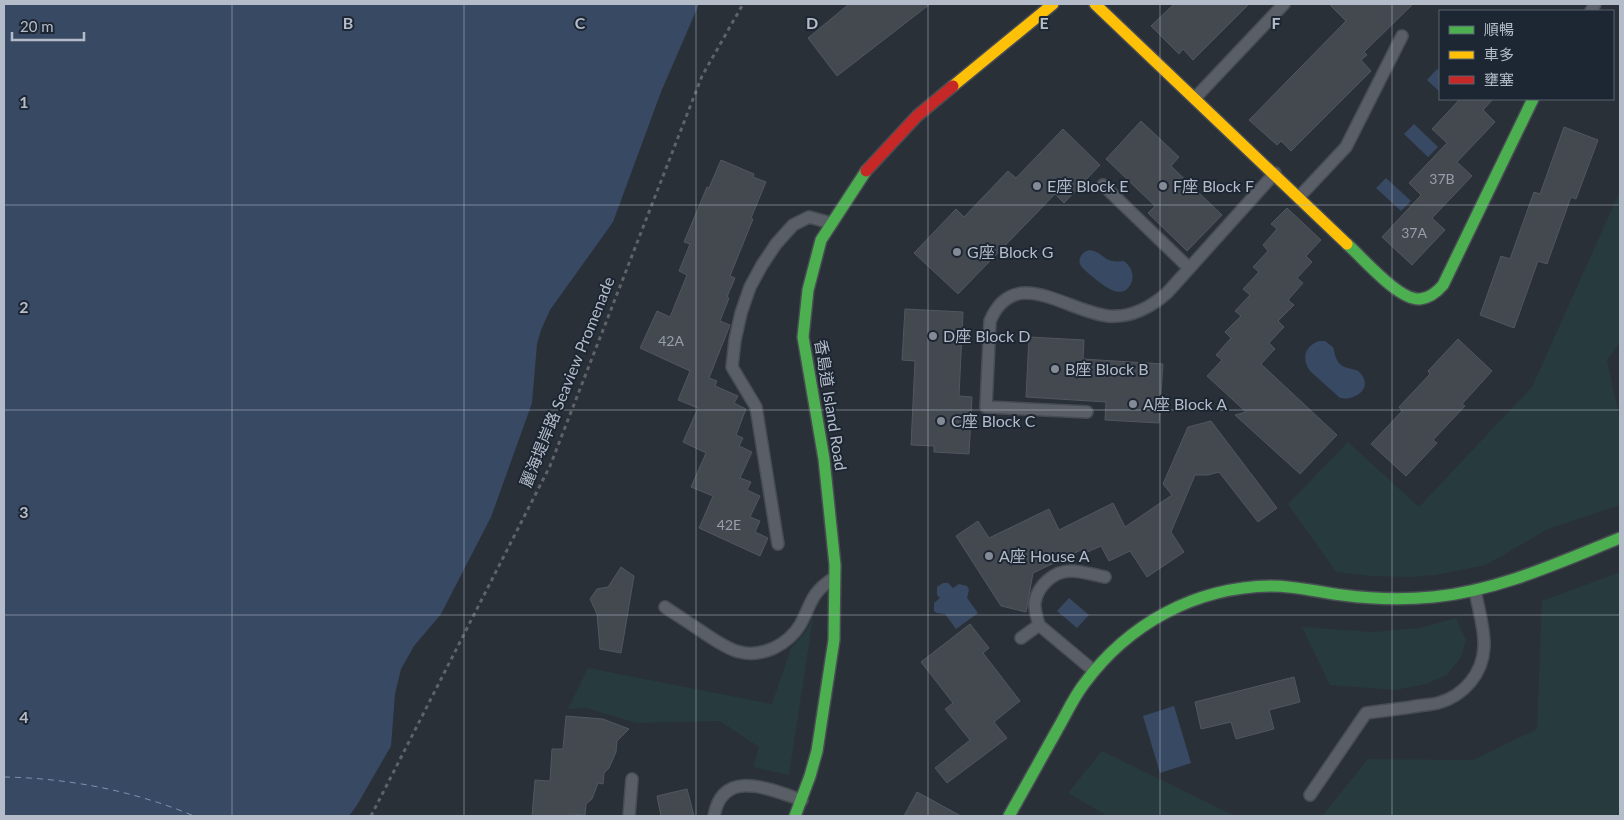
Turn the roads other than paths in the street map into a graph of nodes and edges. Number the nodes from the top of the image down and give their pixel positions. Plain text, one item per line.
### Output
1 (1054, 4) edge
2 (1095, 4) edge
3 (1284, 4) edge
4 (1402, 36) dead end
5 (1195, 98) junction
6 (1533, 100) edge
7 (1275, 174) junction
8 (1103, 185) dead end
9 (1299, 197) junction
10 (832, 223) junction
11 (1189, 268) junction
12 (1087, 412) dead end
13 (1620, 538) edge
14 (778, 544) dead end
15 (1105, 576) dead end
16 (833, 578) junction
17 (1474, 590) junction
18 (665, 607) dead end
19 (1039, 625) junction
20 (1021, 638) dead end
21 (1094, 671) junction
22 (632, 779) dead end
23 (1310, 795) dead end
24 (802, 800) junction
25 (628, 816) edge
26 (714, 816) edge
27 (795, 816) edge
28 (1009, 816) edge

1 - 10 main road, 香島道 Island Road
2 - 5 main road
3 - 5 lane
4 - 9 lane
5 - 7 main road
6 - 9 main road
7 - 9 main road
7 - 11 lane
8 - 11 lane
10 - 14 lane
10 - 16 main road, 香島道 Island Road
11 - 12 lane
13 - 17 main road
15 - 19 lane
16 - 18 lane
16 - 24 main road, 香島道 Island Road
17 - 21 main road
17 - 23 lane
19 - 20 lane
19 - 21 lane
21 - 28 main road
22 - 25 lane
24 - 26 lane
24 - 27 main road, 香島道 Island Road

